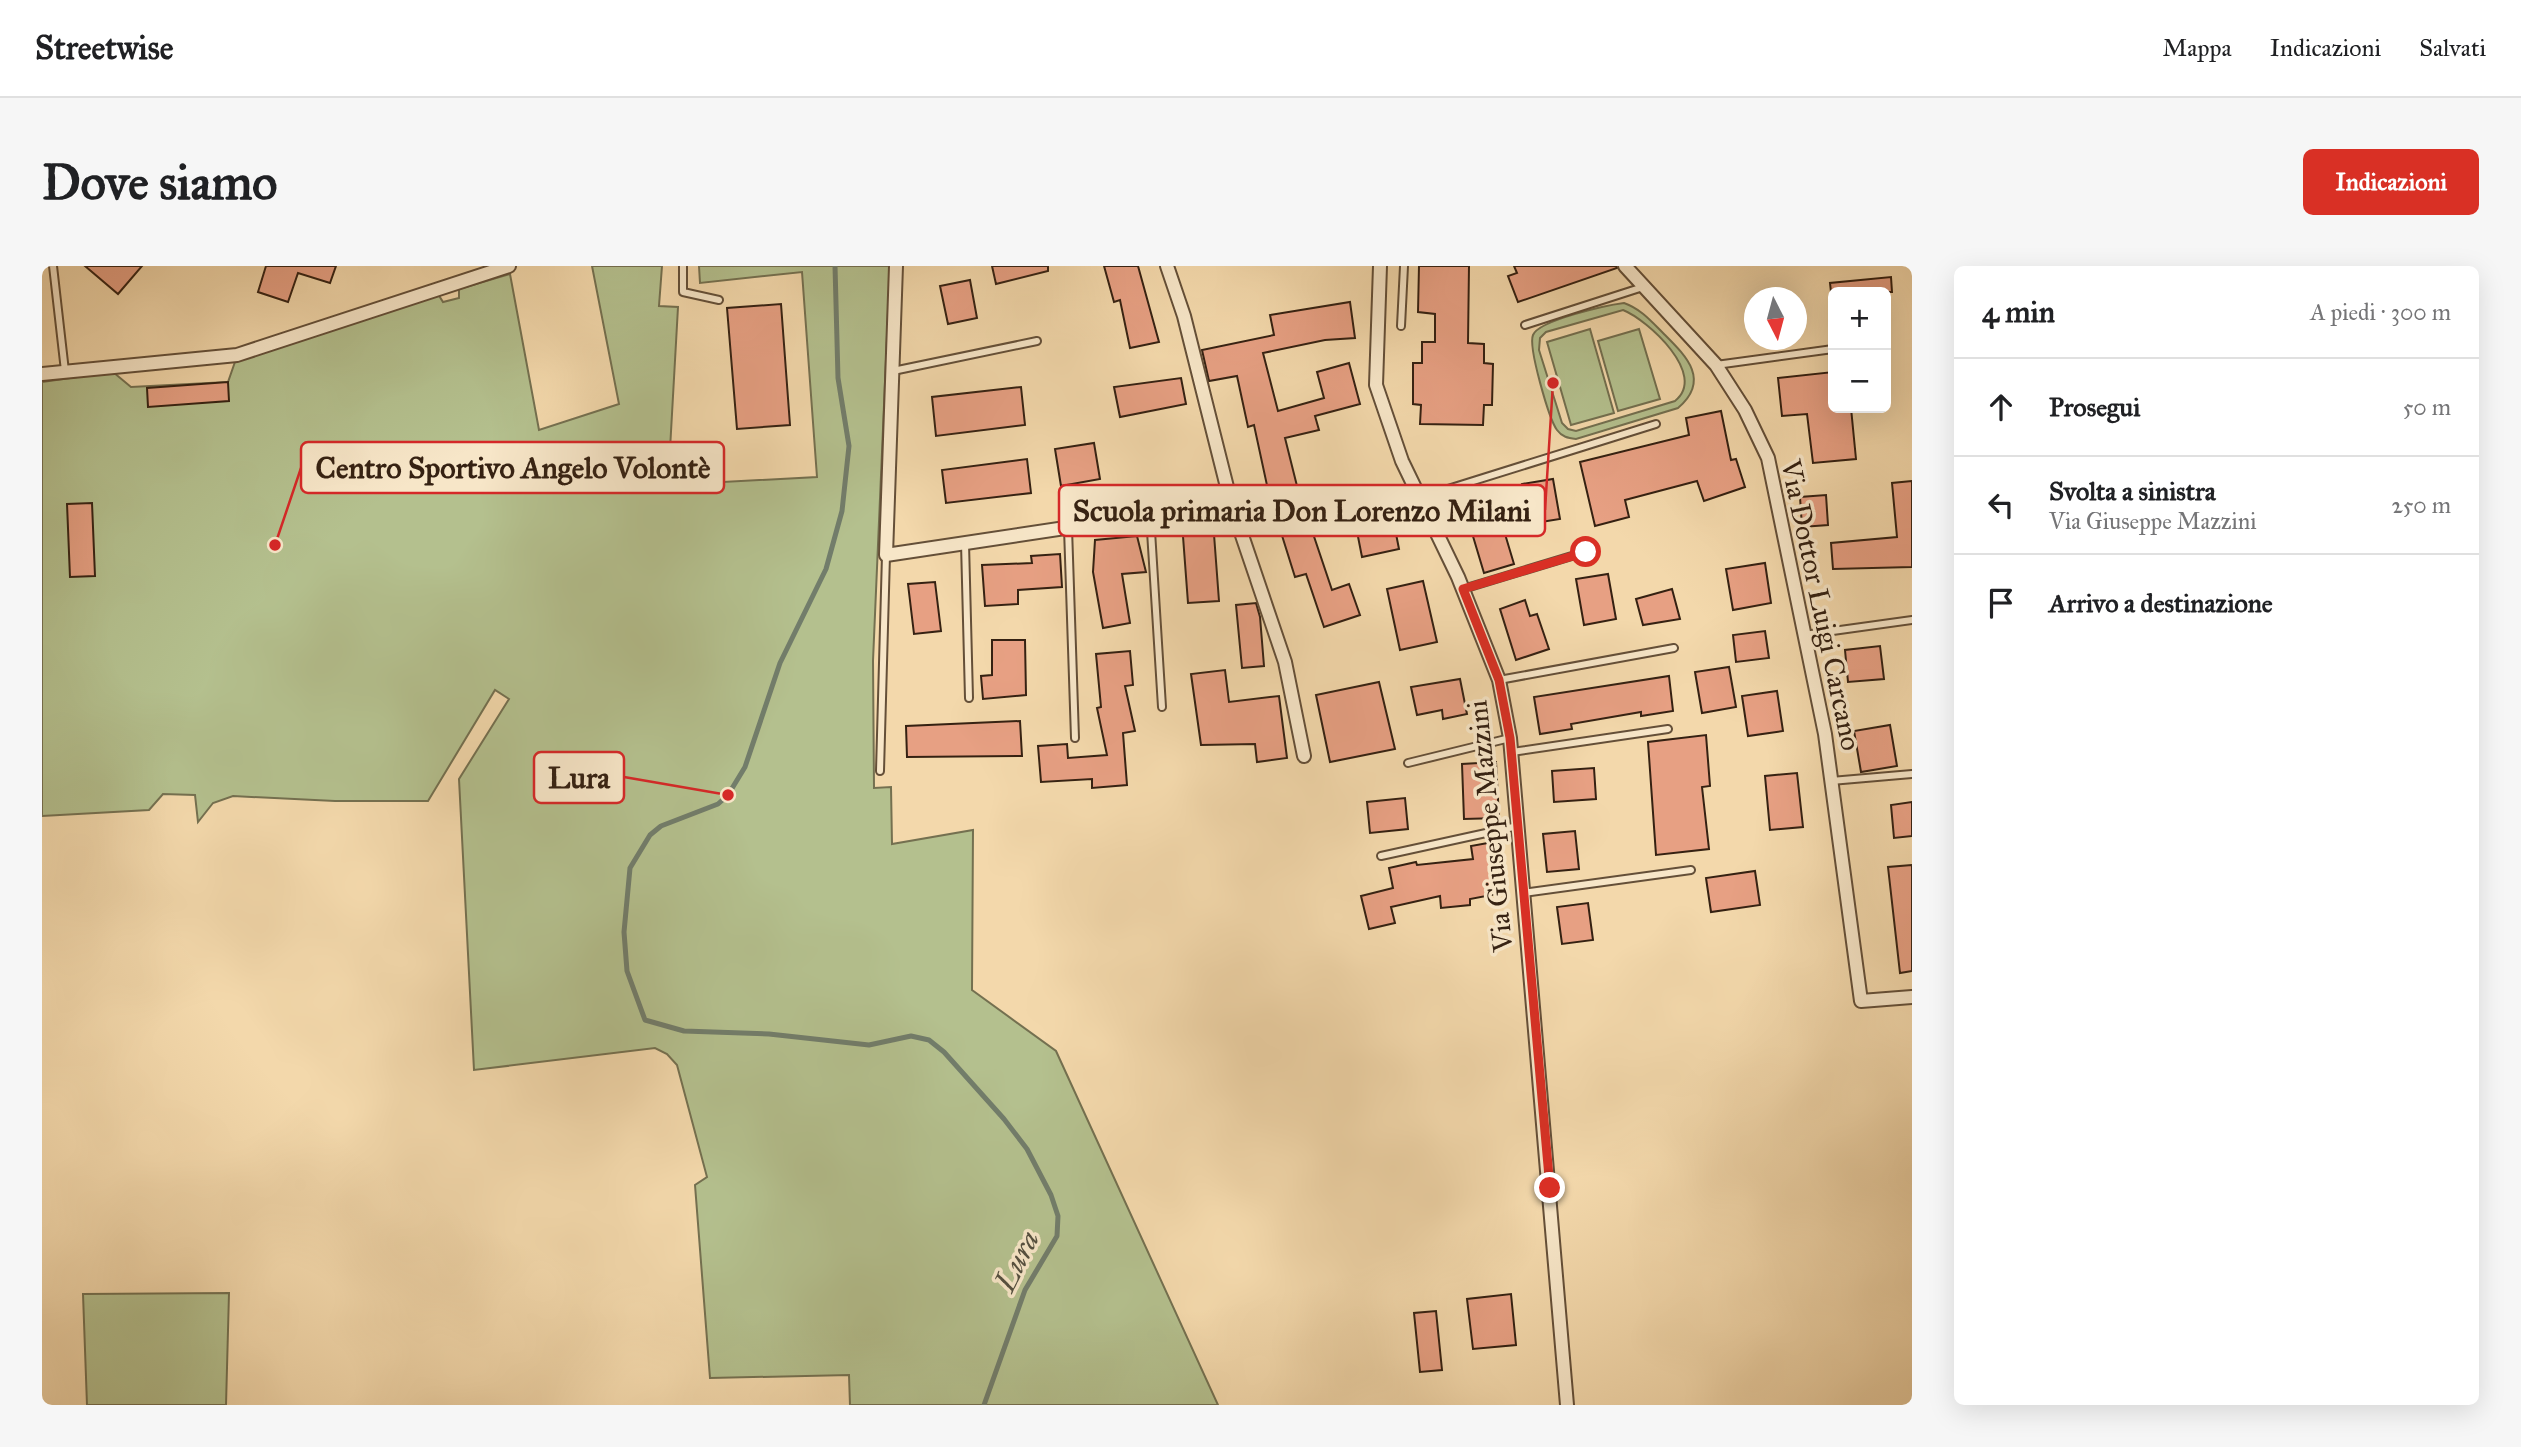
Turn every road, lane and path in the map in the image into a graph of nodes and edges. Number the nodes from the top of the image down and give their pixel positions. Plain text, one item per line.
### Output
1 (53, 266) edge
2 (509, 266) edge
3 (684, 266) edge
4 (896, 266) edge
5 (1167, 266) edge
6 (1380, 266) edge
7 (1404, 266) edge
8 (1625, 266) edge
9 (1643, 287) junction
10 (719, 300) dead end
11 (1525, 325) dead end
12 (1401, 326) dead end
13 (1037, 341) dead end
14 (1828, 350) edge
15 (1716, 365) junction
16 (65, 371) junction
17 (891, 371) junction
18 (42, 374) edge
19 (1656, 424) dead end
20 (1419, 498) junction
21 (1231, 503) junction
22 (1150, 515) junction
23 (1068, 528) junction
24 (965, 543) junction
25 (1586, 552) dead end
26 (886, 555) junction
27 (1463, 589) junction
28 (1912, 620) edge
29 (1804, 635) junction
30 (1674, 648) dead end
31 (1499, 680) junction
32 (969, 698) dead end
33 (1162, 708) dead end
34 (1668, 729) dead end
35 (1075, 738) dead end
36 (1510, 738) junction
37 (1512, 752) junction
38 (1304, 756) dead end
39 (1408, 763) dead end
40 (880, 771) dead end
41 (1912, 774) edge
42 (1831, 781) junction
43 (1518, 826) junction
44 (1381, 856) dead end
45 (1691, 870) dead end
46 (1523, 893) junction
47 (1912, 997) edge
48 (1567, 1405) edge

1 - 16 lane
2 - 16 street
3 - 10 lane
4 - 17 street
5 - 21 street
6 - 20 street, Via Giuseppe Mazzini
7 - 12 lane
8 - 9 street, Via Dottor Luigi Carcano
9 - 11 lane
9 - 15 street, Via Dottor Luigi Carcano
13 - 17 lane
14 - 15 lane
15 - 29 street, Via Dottor Luigi Carcano
16 - 18 street
17 - 26 street
19 - 20 lane
20 - 27 street, Via Giuseppe Mazzini
21 - 22 street
21 - 38 street
22 - 23 street
22 - 33 lane
23 - 24 street
23 - 35 lane
24 - 26 street
24 - 32 lane
25 - 27 lane
26 - 40 lane
27 - 31 street, Via Giuseppe Mazzini
28 - 29 lane
29 - 42 street, Via Dottor Luigi Carcano
30 - 31 lane
31 - 36 street, Via Giuseppe Mazzini
34 - 37 lane
36 - 37 street, Via Giuseppe Mazzini
36 - 39 lane
37 - 43 street, Via Giuseppe Mazzini
41 - 42 lane
42 - 47 street, Via Dottor Luigi Carcano
43 - 44 lane
43 - 46 street, Via Giuseppe Mazzini
45 - 46 lane
46 - 48 street, Via Giuseppe Mazzini

